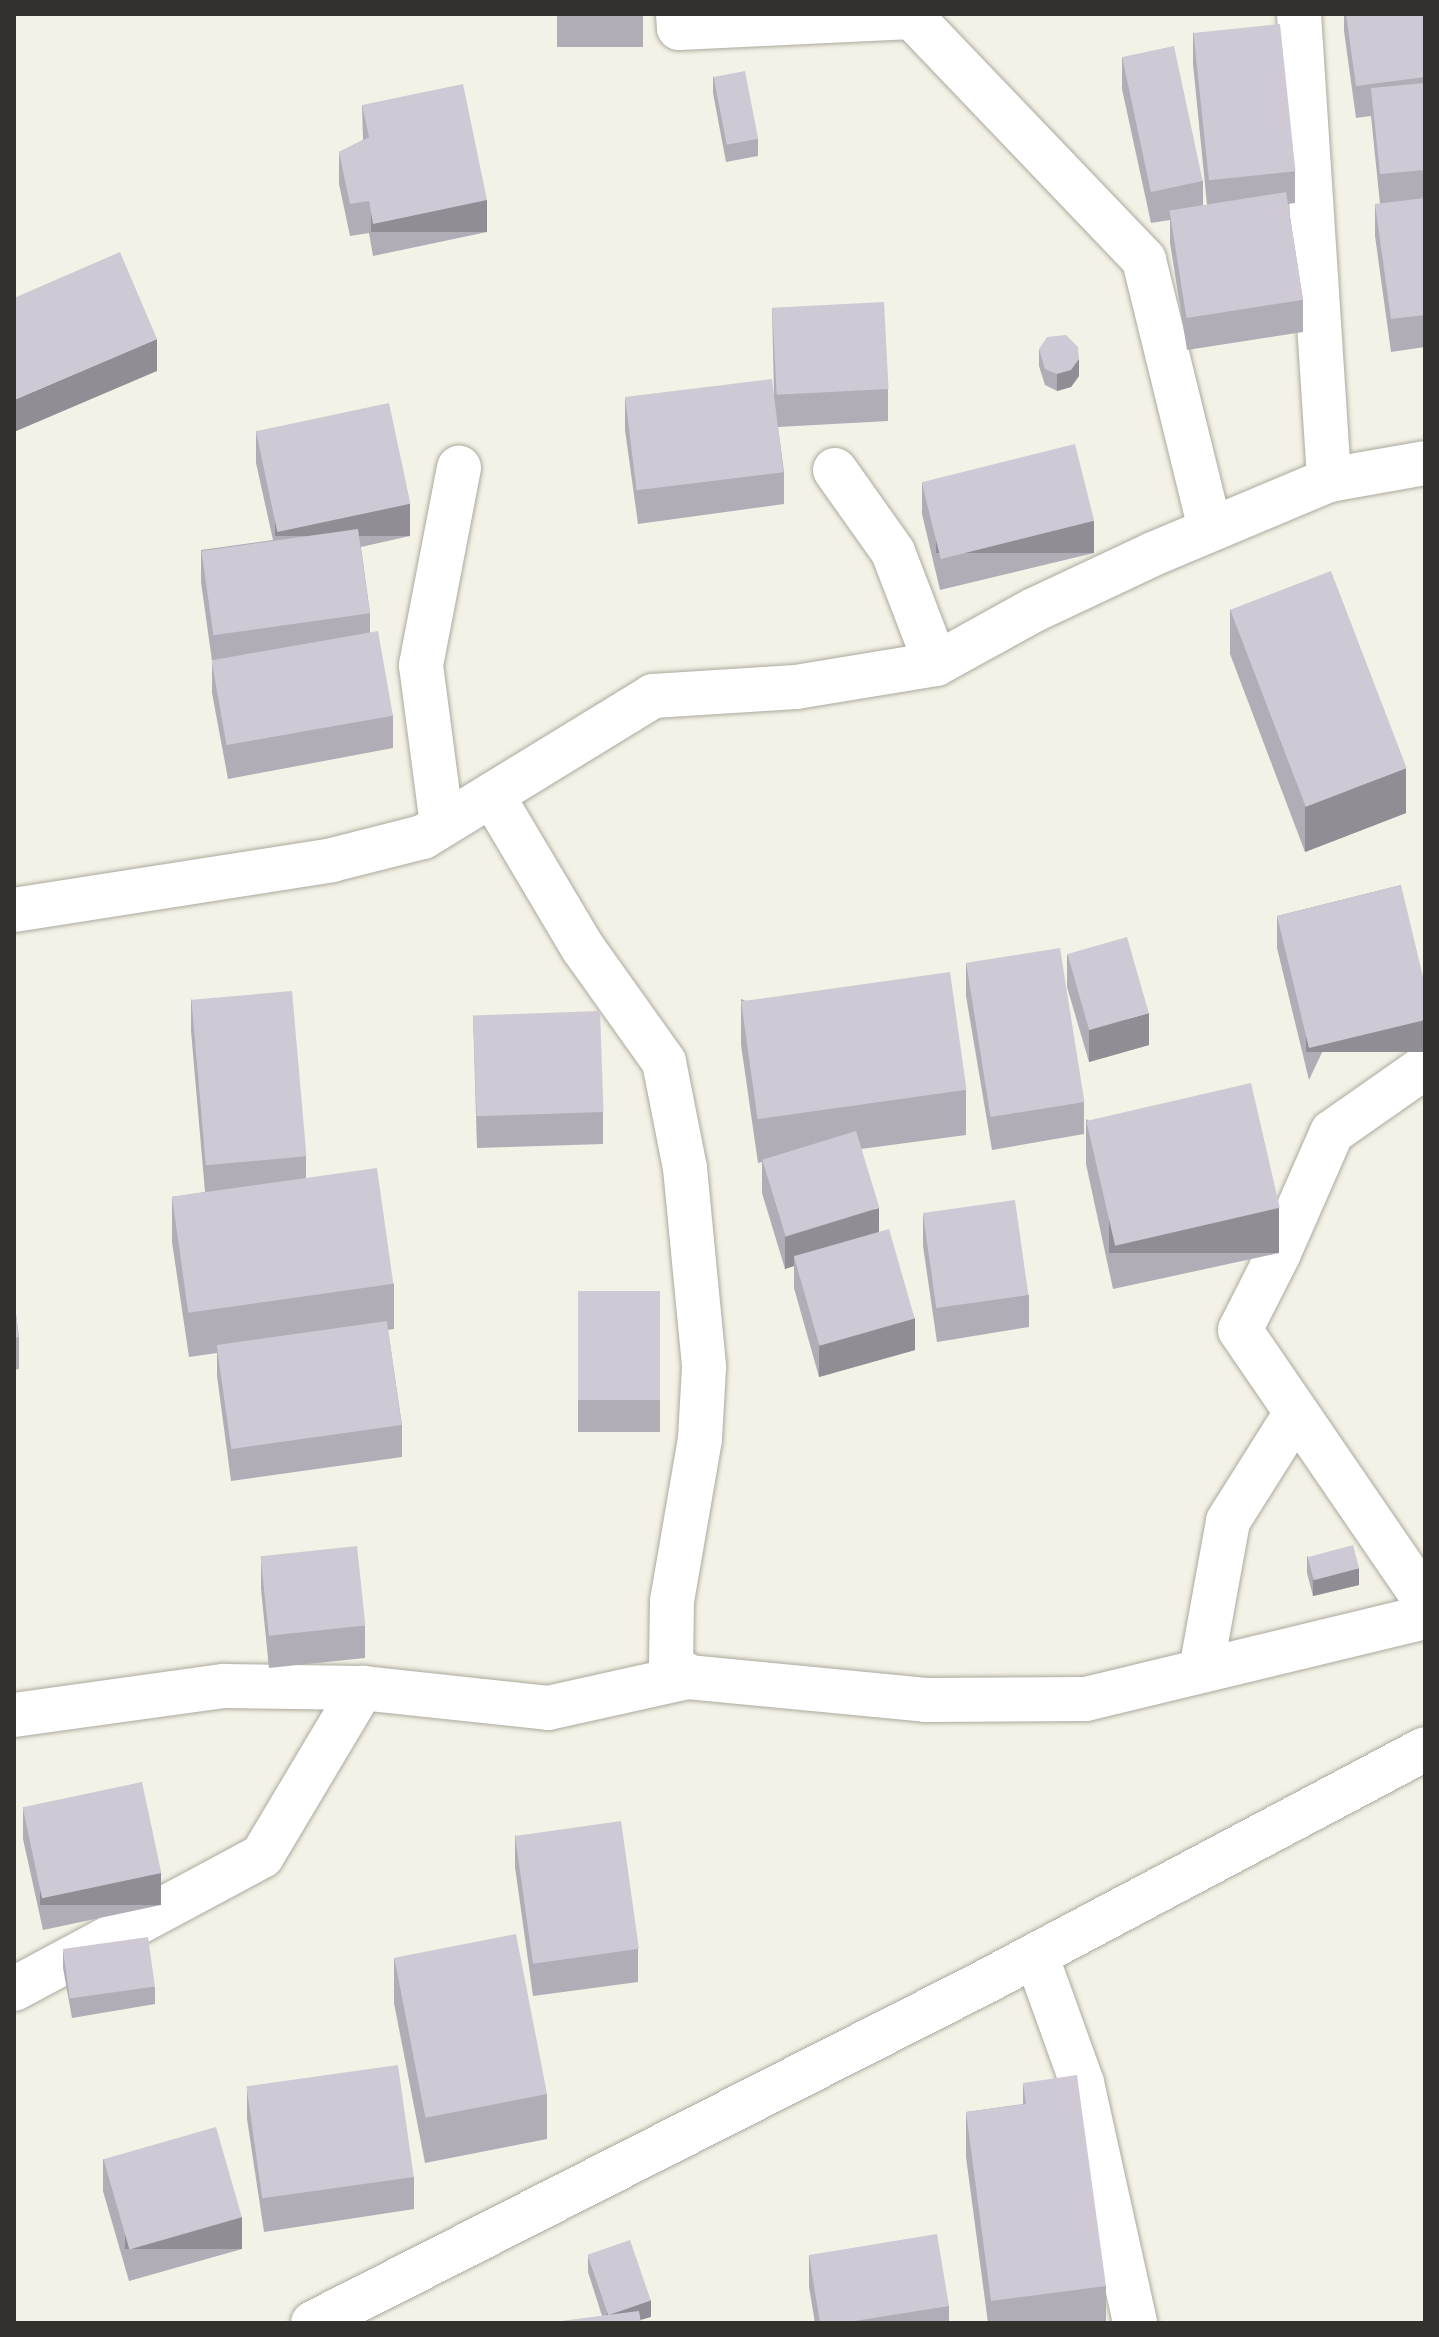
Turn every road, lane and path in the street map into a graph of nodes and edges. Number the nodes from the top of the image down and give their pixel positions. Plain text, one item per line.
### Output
1 (678, 14) edge
2 (1299, 14) edge
3 (901, 16) edge
4 (1425, 463) edge
5 (459, 468) dead end
6 (835, 470) dead end
7 (1329, 480) junction
8 (1210, 529) junction
9 (936, 664) junction
10 (492, 795) junction
11 (442, 825) junction
12 (14, 910) edge
13 (1425, 1067) edge
14 (1296, 1413) junction
15 (1425, 1600) edge
16 (1425, 1617) edge
17 (1201, 1670) junction
18 (688, 1677) junction
19 (362, 1688) junction
20 (14, 1715) edge
21 (1425, 1749) edge
22 (1036, 1955) junction
23 (14, 1989) edge
24 (313, 2323) edge
25 (1135, 2323) edge

1 - 3 street
2 - 7 street
3 - 8 street
4 - 7 street
5 - 11 street
6 - 9 street
7 - 8 street
8 - 9 street
9 - 10 street
10 - 11 street
10 - 18 street
11 - 12 street
13 - 14 street
14 - 15 street
14 - 17 street
16 - 17 street
17 - 18 street
18 - 19 street
19 - 20 street
19 - 23 street
21 - 22 street
22 - 24 street
22 - 25 street

